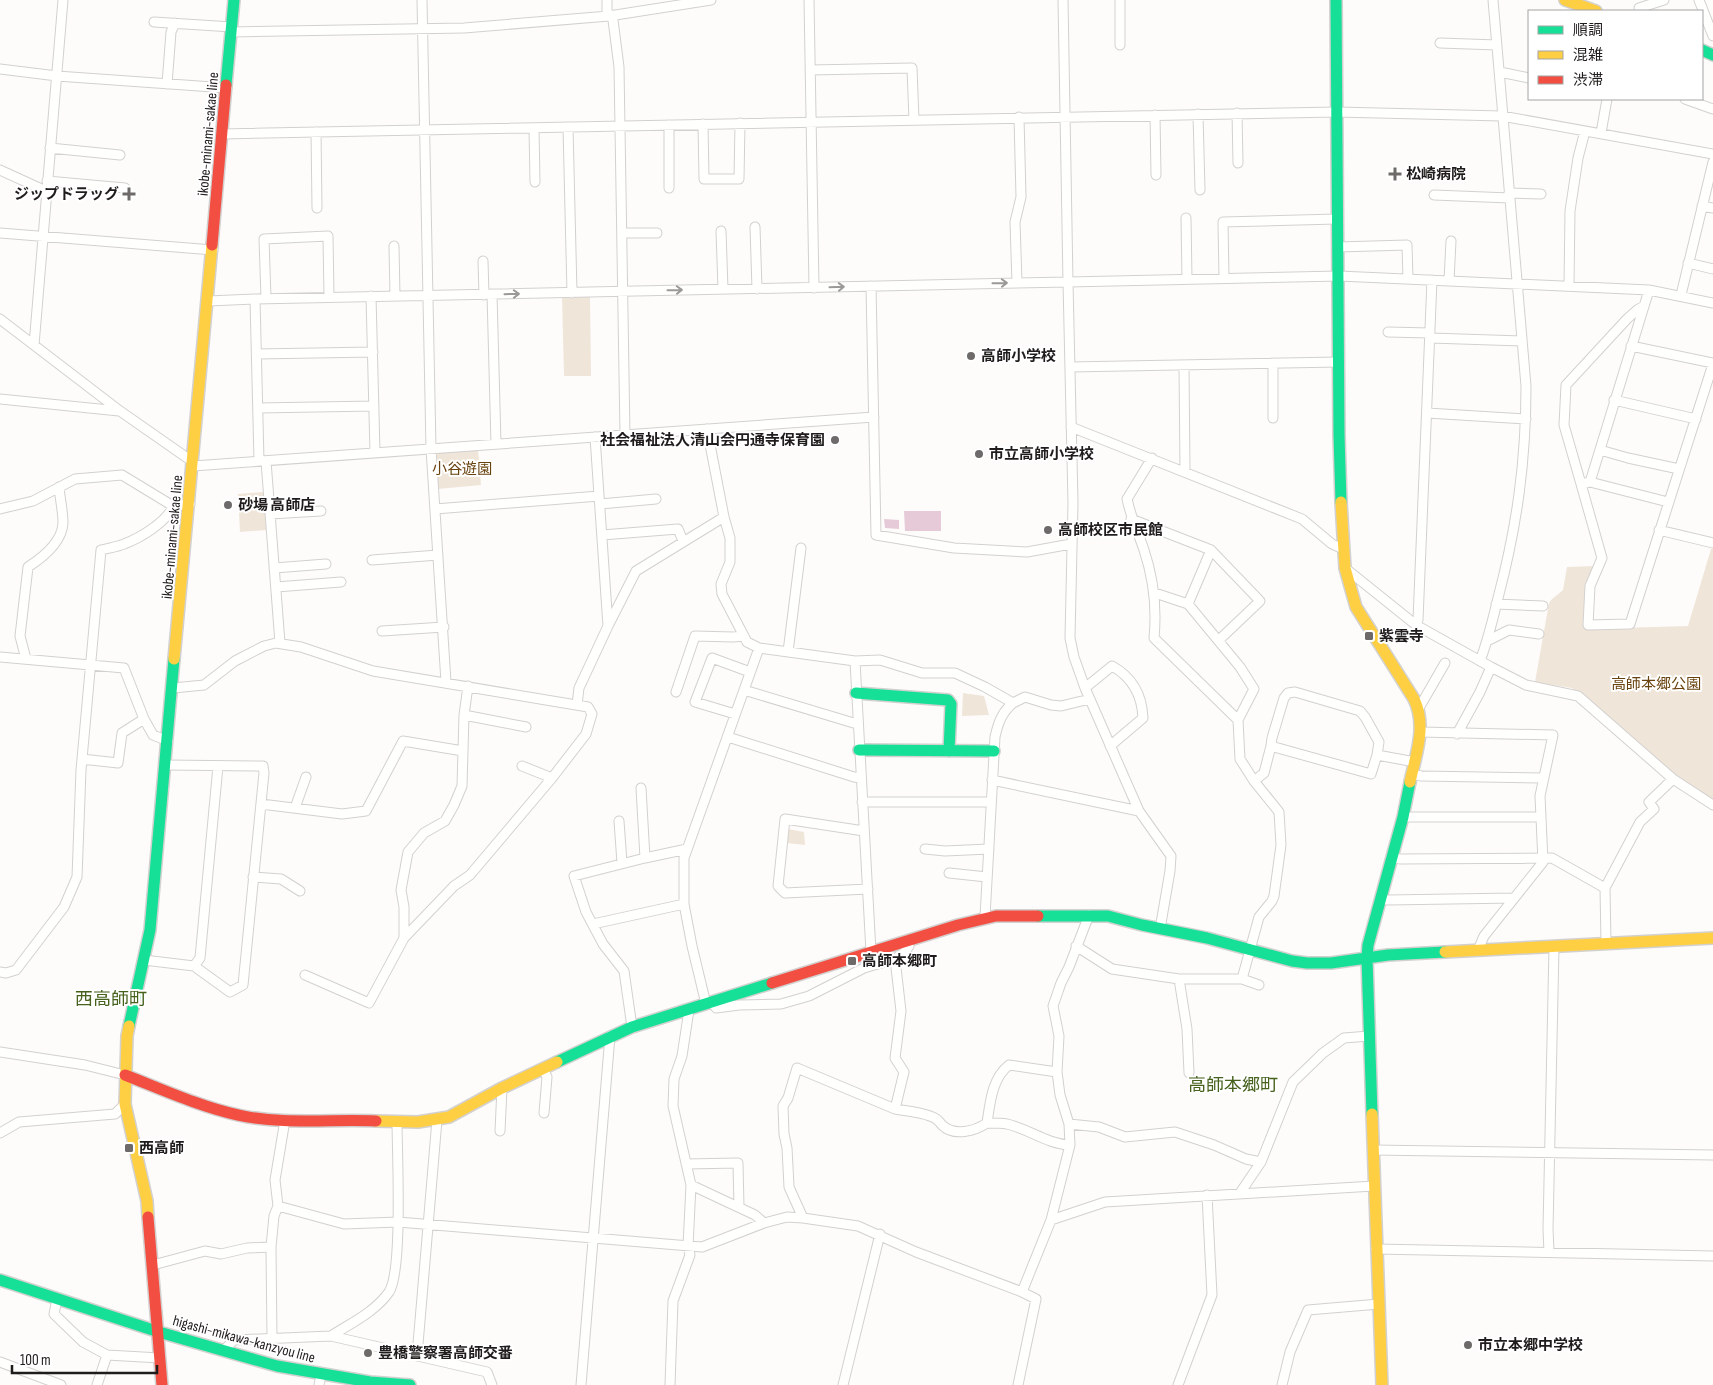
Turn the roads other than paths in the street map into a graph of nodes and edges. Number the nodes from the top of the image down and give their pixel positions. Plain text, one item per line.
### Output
1 (63, 0) edge
2 (234, 0) edge
3 (422, 0) edge
4 (607, 0) edge
5 (712, 0) edge
6 (808, 0) edge
7 (1063, 0) edge
8 (1120, 0) edge
9 (1336, 0) edge
10 (1493, 0) edge
11 (1565, 0) edge
12 (1664, 0) edge
13 (1700, 0) edge
14 (697, 1) edge
15 (1593, 7) edge
16 (1638, 7) edge
17 (609, 16) junction
18 (154, 22) dead end
19 (175, 23) junction
20 (232, 29) junction
21 (423, 29) junction
22 (1713, 36) edge
23 (1440, 43) dead end
24 (1120, 45) dead end
25 (1497, 45) junction
26 (0, 69) edge
27 (810, 70) junction
28 (1500, 72) junction
29 (57, 76) junction
30 (1528, 78) edge
31 (167, 84) junction
32 (227, 88) junction
33 (1607, 100) edge
34 (1688, 100) edge
35 (1713, 109) edge
36 (1337, 112) junction
37 (1237, 113) junction
38 (1198, 114) junction
39 (1155, 115) junction
40 (1066, 116) junction
41 (1502, 116) junction
42 (1019, 117) junction
43 (914, 120) junction
44 (811, 122) junction
45 (740, 123) junction
46 (703, 124) junction
47 (669, 125) junction
48 (620, 126) junction
49 (568, 127) junction
50 (534, 128) junction
51 (425, 129) junction
52 (1585, 131) junction
53 (316, 132) junction
54 (1602, 133) junction
55 (222, 134) junction
56 (50, 148) junction
57 (1713, 154) edge
58 (120, 155) dead end
59 (1713, 162) edge
60 (1238, 163) dead end
61 (0, 170) edge
62 (1156, 174) dead end
63 (47, 181) junction
64 (535, 182) dead end
65 (125, 188) dead end
66 (669, 188) dead end
67 (1200, 190) dead end
68 (46, 191) junction
69 (1541, 194) dead end
70 (1434, 195) dead end
71 (1509, 195) junction
72 (1702, 206) junction
73 (317, 208) dead end
74 (1713, 208) edge
75 (1186, 218) dead end
76 (1337, 219) junction
77 (755, 227) dead end
78 (721, 231) dead end
79 (0, 233) edge
80 (622, 233) junction
81 (657, 233) dead end
82 (42, 238) junction
83 (1451, 241) dead end
84 (394, 246) dead end
85 (1338, 248) junction
86 (213, 250) junction
87 (483, 261) dead end
88 (1688, 263) junction
89 (1713, 269) edge
90 (1339, 276) junction
91 (1224, 278) junction
92 (1187, 279) junction
93 (1408, 279) junction
94 (1432, 280) junction
95 (1449, 281) junction
96 (1068, 282) junction
97 (1017, 283) junction
98 (1517, 284) junction
99 (871, 286) junction
100 (1569, 286) junction
101 (814, 288) junction
102 (723, 289) junction
103 (757, 289) junction
104 (1649, 290) junction
105 (623, 291) junction
106 (572, 293) junction
107 (488, 294) junction
108 (428, 295) junction
109 (371, 296) junction
110 (395, 296) junction
111 (1681, 296) junction
112 (329, 297) junction
113 (266, 298) junction
114 (255, 299) junction
115 (208, 301) junction
116 (1713, 303) edge
117 (1644, 306) junction
118 (0, 319) edge
119 (1388, 332) dead end
120 (1430, 335) junction
121 (1522, 341) junction
122 (34, 345) junction
123 (1631, 346) junction
124 (373, 352) junction
125 (256, 354) junction
126 (1340, 362) junction
127 (1273, 363) junction
128 (1713, 363) edge
129 (1184, 365) junction
130 (1070, 367) junction
131 (0, 400) edge
132 (1614, 400) junction
133 (374, 406) junction
134 (258, 408) junction
135 (120, 411) junction
136 (1427, 413) junction
137 (874, 417) junction
138 (1273, 418) dead end
139 (1526, 419) junction
140 (1696, 419) junction
141 (1071, 427) junction
142 (707, 429) junction
143 (625, 435) junction
144 (595, 437) junction
145 (496, 444) junction
146 (431, 449) junction
147 (1600, 450) junction
148 (375, 453) junction
149 (1152, 458) junction
150 (263, 461) junction
151 (193, 464) junction
152 (1680, 469) junction
153 (1184, 472) junction
154 (1585, 483) junction
155 (59, 487) junction
156 (656, 499) dead end
157 (600, 500) junction
158 (1668, 502) junction
159 (190, 504) junction
160 (173, 506) junction
161 (0, 509) edge
162 (435, 509) junction
163 (321, 510) dead end
164 (270, 514) junction
165 (724, 517) junction
166 (1131, 519) junction
167 (1659, 530) junction
168 (602, 535) junction
169 (683, 541) junction
170 (1713, 543) edge
171 (1071, 544) junction
172 (801, 548) dead end
173 (1343, 548) junction
174 (1211, 550) junction
175 (438, 555) junction
176 (372, 560) dead end
177 (326, 564) dead end
178 (274, 568) junction
179 (1345, 568) junction
180 (341, 582) dead end
181 (276, 587) junction
182 (1155, 593) junction
183 (1188, 604) junction
184 (1496, 604) junction
185 (1543, 606) dead end
186 (1416, 625) junction
187 (608, 626) junction
188 (444, 627) junction
189 (382, 631) dead end
190 (1539, 634) dead end
191 (744, 636) junction
192 (1218, 640) junction
193 (1487, 641) junction
194 (280, 643) junction
195 (758, 648) junction
196 (788, 652) junction
197 (0, 657) edge
198 (26, 659) junction
199 (855, 661) junction
200 (1480, 661) junction
201 (1445, 663) dead end
202 (90, 665) junction
203 (1491, 667) junction
204 (750, 672) junction
205 (446, 682) junction
206 (468, 686) junction
207 (173, 688) junction
208 (1085, 688) junction
209 (744, 690) junction
210 (676, 692) dead end
211 (856, 693) junction
212 (1090, 700) junction
213 (1013, 703) junction
214 (577, 705) junction
215 (1419, 708) junction
216 (735, 714) junction
217 (464, 716) junction
218 (144, 719) junction
219 (1238, 720) junction
220 (857, 724) junction
221 (526, 727) dead end
222 (1421, 732) junction
223 (1457, 734) junction
224 (728, 737) junction
225 (168, 741) junction
226 (1110, 746) junction
227 (1271, 746) junction
228 (859, 750) junction
229 (463, 751) junction
230 (949, 751) junction
231 (994, 751) junction
232 (1377, 754) junction
233 (82, 759) junction
234 (1415, 762) junction
235 (166, 765) junction
236 (218, 766) junction
237 (522, 766) dead end
238 (1412, 774) junction
239 (306, 777) dead end
240 (552, 778) junction
241 (861, 778) junction
242 (1543, 778) junction
243 (1673, 779) junction
244 (992, 780) junction
245 (1254, 781) junction
246 (641, 788) dead end
247 (862, 802) junction
248 (991, 802) junction
249 (261, 804) junction
250 (1713, 805) edge
251 (295, 808) junction
252 (1139, 811) junction
253 (1403, 817) junction
254 (1541, 817) junction
255 (619, 821) dead end
256 (864, 831) junction
257 (688, 849) junction
258 (924, 849) dead end
259 (988, 849) junction
260 (1391, 857) junction
261 (1544, 857) junction
262 (645, 858) junction
263 (622, 863) junction
264 (949, 873) dead end
265 (253, 877) junction
266 (987, 877) junction
267 (1605, 888) junction
268 (868, 889) junction
269 (300, 891) dead end
270 (1514, 898) junction
271 (1380, 899) junction
272 (684, 904) junction
273 (1089, 915) junction
274 (985, 917) junction
275 (593, 924) junction
276 (1160, 929) junction
277 (404, 938) junction
278 (1713, 938) edge
279 (908, 940) junction
280 (1606, 944) junction
281 (1076, 946) junction
282 (1554, 948) junction
283 (1250, 950) junction
284 (1478, 950) junction
285 (872, 952) junction
286 (1367, 958) junction
287 (895, 959) junction
288 (144, 960) junction
289 (194, 966) junction
290 (0, 972) edge
291 (305, 975) dead end
292 (1242, 978) junction
293 (1180, 979) junction
294 (1259, 985) dead end
295 (709, 1003) junction
296 (689, 1010) junction
297 (632, 1027) junction
298 (610, 1036) junction
299 (1369, 1036) junction
300 (0, 1052) edge
301 (543, 1068) junction
302 (1057, 1072) junction
303 (1189, 1074) dead end
304 (125, 1075) junction
305 (502, 1088) junction
306 (125, 1104) junction
307 (894, 1109) junction
308 (544, 1113) dead end
309 (285, 1120) junction
310 (437, 1120) junction
311 (397, 1121) junction
312 (987, 1123) junction
313 (1070, 1124) junction
314 (500, 1131) dead end
315 (0, 1133) edge
316 (1070, 1145) junction
317 (1373, 1150) junction
318 (1550, 1153) junction
319 (1713, 1155) edge
320 (1261, 1162) junction
321 (686, 1164) junction
322 (691, 1185) junction
323 (1374, 1186) junction
324 (1240, 1193) junction
325 (1207, 1195) junction
326 (278, 1206) junction
327 (738, 1208) junction
328 (803, 1218) junction
329 (1051, 1220) junction
330 (398, 1222) junction
331 (764, 1222) junction
332 (429, 1225) junction
333 (880, 1234) junction
334 (594, 1239) junction
335 (688, 1246) junction
336 (271, 1247) junction
337 (1376, 1249) junction
338 (1549, 1252) junction
339 (1713, 1256) edge
340 (153, 1265) junction
341 (0, 1272) edge
342 (4, 1281) edge
343 (1022, 1292) junction
344 (57, 1299) junction
345 (1379, 1304) junction
346 (159, 1332) junction
347 (332, 1336) junction
348 (272, 1338) junction
349 (223, 1350) junction
350 (107, 1355) junction
351 (417, 1356) junction
352 (160, 1358) junction
353 (0, 1362) edge
354 (320, 1380) edge
355 (62, 1385) edge
356 (97, 1385) edge
357 (162, 1385) edge
358 (410, 1385) edge
359 (492, 1385) edge
360 (581, 1385) edge
361 (670, 1385) edge
362 (843, 1385) edge
363 (1018, 1385) edge
364 (1178, 1385) edge
365 (1282, 1385) edge
366 (1382, 1385) edge

1 - 29 street
2 - 20 street, ikobe-minami-sakae line
3 - 21 street
4 - 17 street
5 - 14 street
6 - 27 street
7 - 40 street
8 - 24 street
9 - 36 street
10 - 25 street
11 - 15 street
12 - 16 street
13 - 22 street
14 - 17 street
17 - 21 street
17 - 48 street
18 - 19 street
19 - 20 street
19 - 31 street
20 - 21 street
20 - 32 street, ikobe-minami-sakae line
21 - 51 street
23 - 25 street
25 - 28 street
26 - 29 street
27 - 43 street
27 - 44 street
28 - 30 street
28 - 41 street
29 - 31 street
29 - 56 street
31 - 32 street
32 - 55 street, ikobe-minami-sakae line
33 - 54 street
34 - 35 street
36 - 37 street
36 - 41 street
36 - 76 street
37 - 38 street
37 - 60 street
38 - 39 street
38 - 67 street
39 - 40 street
39 - 62 street
40 - 42 street
40 - 96 street
41 - 52 street
41 - 71 street
42 - 43 street
42 - 97 street
43 - 44 street
44 - 45 street
44 - 101 street
45 - 46 street
45 - 46 street
46 - 47 street
47 - 48 street
47 - 66 street
48 - 49 street
48 - 80 street
49 - 50 street
49 - 106 street
50 - 51 street
50 - 64 street
51 - 53 street
51 - 108 street
52 - 54 street
52 - 100 street
53 - 55 street
53 - 73 street
54 - 57 street
55 - 86 street, ikobe-minami-sakae line
56 - 58 street
56 - 63 street
59 - 72 street
61 - 68 street
63 - 65 street
63 - 68 street
68 - 82 street
69 - 71 street
70 - 71 street
71 - 98 street
72 - 74 street
72 - 88 street
75 - 92 street
76 - 85 street
76 - 91 street
77 - 103 street
78 - 102 street
79 - 82 street
80 - 81 street
80 - 105 street
82 - 86 street
82 - 122 street
83 - 95 street
84 - 110 street
85 - 90 street
85 - 93 street
86 - 115 street, ikobe-minami-sakae line
87 - 107 street
88 - 89 street
88 - 111 street
90 - 91 street
90 - 93 street
90 - 126 street
91 - 92 street
92 - 96 street
93 - 94 street
94 - 95 street
94 - 120 street
95 - 98 street
96 - 97 street
96 - 130 street
99 -> 97 street
98 - 100 street
98 - 121 street
101 -> 99 street
99 - 137 street
100 - 104 street
101 - 103 street
102 - 103 street
105 -> 102 street
104 - 111 street
104 - 117 street
105 - 106 street
105 - 143 street
107 -> 106 street
107 - 108 street
107 - 145 street
108 - 110 street
108 - 146 street
109 - 110 street
109 - 112 street
109 - 124 street
111 - 116 street
112 - 113 street
112 - 113 street
113 - 114 street
114 - 115 street
114 - 125 street
115 - 151 street, ikobe-minami-sakae line
117 - 123 street
117 - 154 street
118 - 122 street
119 - 120 street
120 - 121 street
120 - 136 street
121 - 139 street
122 - 135 street
123 - 128 street
123 - 132 street
124 - 125 street
124 - 133 street
125 - 134 street
126 - 127 street
126 - 173 street
127 - 129 street
127 - 138 street
128 - 140 street
129 - 130 street
129 - 153 street
130 - 141 street
131 - 135 street
132 - 140 street
132 - 147 street
133 - 134 street
133 - 148 street
134 - 150 street
135 - 151 street
136 - 139 street
136 - 186 street
137 - 142 street
137 - 171 street
139 - 184 street
140 - 152 street
141 - 149 street
141 - 171 street
142 - 143 street
142 - 165 street
143 - 144 street
144 - 145 street
144 - 157 street
145 - 146 street
146 - 148 street
146 - 162 street
147 - 152 street
147 - 154 street
148 - 150 street
149 - 153 street
149 - 166 street
150 - 151 street
150 - 164 street
151 - 159 street, ikobe-minami-sakae line
152 - 158 street
153 - 173 street
154 - 158 street
154 - 167 street
155 - 160 street
155 - 161 street
155 - 198 street
156 - 157 street
157 - 162 street
157 - 168 street
158 - 167 street
159 - 160 street
159 - 207 street, ikobe-minami-sakae line
160 - 202 street
162 - 175 street
163 - 164 street
164 - 178 street
165 - 169 street
165 - 191 street
166 - 174 street
166 - 182 street
167 - 170 street
168 - 169 street
168 - 187 street
169 - 187 street
171 - 208 street
172 - 196 street
173 - 179 street
174 - 183 street
174 - 192 street
175 - 176 street
175 - 188 street
177 - 178 street
178 - 181 street
179 - 186 street
179 - 215 street
180 - 181 street
181 - 194 street
182 - 183 street
182 - 219 street
183 - 192 street
184 - 185 street
184 - 193 street
186 - 200 street
187 - 214 street
188 - 189 street
188 - 205 street
190 - 193 street
191 - 195 street
191 - 210 street
192 - 219 street
193 - 200 street
194 - 205 street
194 - 207 street
195 - 196 street
195 - 204 street
196 - 199 street
197 - 198 street
198 - 202 street
199 - 211 street
199 - 213 street
200 - 203 street
201 - 215 street
202 - 218 street
202 - 233 street
203 - 223 street
203 - 243 street
204 - 209 street
204 - 216 street
205 - 206 street
206 - 214 street
206 - 217 street
207 - 225 street, ikobe-minami-sakae line
208 - 212 street
208 - 226 street
209 - 216 street
209 - 220 street
211 - 220 street
211 - 230 street
212 - 213 street
212 - 226 street
213 - 231 street
214 - 240 street
215 - 222 street
216 - 224 street
217 - 221 street
217 - 229 street
218 - 225 street
218 - 233 street
219 - 245 street
220 - 228 street
222 - 223 street
222 - 234 street
223 - 242 street
224 - 241 street
224 - 257 street
225 - 235 street, ikobe-minami-sakae line
226 - 252 street
227 - 232 street
227 - 232 street
227 - 245 street
228 - 230 street
228 - 241 street
229 - 251 street
229 - 277 street
230 - 231 street
231 - 244 street
232 - 234 street
233 - 290 street
234 - 238 street
235 - 236 street
235 - 288 street, ikobe-minami-sakae line
236 - 249 street
236 - 289 street
237 - 240 street
238 - 242 street
238 - 253 street
239 - 251 street
240 - 277 street
241 - 247 street
242 - 254 street
243 - 250 street
243 - 267 street
244 - 248 street
244 - 252 street
245 - 283 street
246 - 262 street
247 - 248 street
247 - 256 street
248 - 259 street
249 - 251 street
249 - 265 street
252 - 276 street
253 - 254 street
253 - 260 street
254 - 261 street
255 - 263 street
256 - 268 street
256 - 268 street
257 - 262 street
257 - 272 street
258 - 259 street
259 - 266 street
260 - 261 street
260 - 271 street
261 - 267 street
261 - 270 street
262 - 263 street
263 - 275 street
264 - 266 street
265 - 269 street
265 - 289 street
266 - 274 street
267 - 280 street
268 - 285 street
270 - 271 street
270 - 284 street
271 - 286 street
272 - 275 street
272 - 295 street
273 - 274 street
273 - 276 street
273 - 281 street
274 - 279 street
275 - 297 street
276 - 283 street
277 - 291 street
278 - 280 street
279 - 285 street
279 - 287 street
280 - 282 street
281 - 293 street
281 - 302 street
282 - 284 street
282 - 318 street
283 - 286 street
283 - 292 street
284 - 286 street
285 - 295 street
286 - 299 street
287 - 295 street
287 - 307 street
288 - 289 street
288 - 304 street, ikobe-minami-sakae line
292 - 293 street
292 - 294 street
293 - 303 street
295 - 296 street
296 - 297 street
296 - 321 street
297 - 298 street
298 - 301 street
298 - 334 street
299 - 317 street
299 - 320 street
300 - 304 street
301 - 305 street
301 - 308 street
302 - 312 street
302 - 313 street
304 - 306 street, higashi-mikawa-kanzyou line
304 - 309 street
305 - 310 street
305 - 314 street
306 - 315 street
306 - 340 street, higashi-mikawa-kanzyou line
307 - 312 street
307 - 328 street
309 - 311 street
309 - 326 street
310 - 311 street
310 - 332 street
311 - 330 street
312 - 316 street
313 - 316 street
313 - 320 street
316 - 329 street
317 - 318 street
317 - 323 street
318 - 319 street
318 - 338 street
320 - 324 street
321 - 322 street
321 - 327 street
322 - 327 street
322 - 335 street
323 - 324 street
323 - 337 street
324 - 325 street
325 - 329 street
325 - 364 street
326 - 330 street
326 - 336 street
327 - 331 street
328 - 331 street
328 - 333 street
329 - 343 street
330 - 332 street
330 - 347 street
331 - 335 street
332 - 334 street
332 - 351 street
333 - 343 street
333 - 362 street
334 - 335 street
334 - 360 street
335 - 361 street
336 - 340 street
336 - 348 street
337 - 338 street
337 - 345 street
338 - 339 street
340 - 346 street, higashi-mikawa-kanzyou line
341 - 342 street
342 - 344 street, higashi-mikawa-kanzyou line
343 - 363 street
344 - 346 street, higashi-mikawa-kanzyou line
344 - 350 street
345 - 365 street
345 - 366 street
346 - 349 street, higashi-mikawa-kanzyou line
346 - 352 street
347 - 348 street
347 - 351 street
348 - 349 street
349 - 354 street, higashi-mikawa-kanzyou line
350 - 352 street
350 - 356 street
351 - 359 street
352 - 357 street
353 - 355 street
354 - 358 street, higashi-mikawa-kanzyou line

